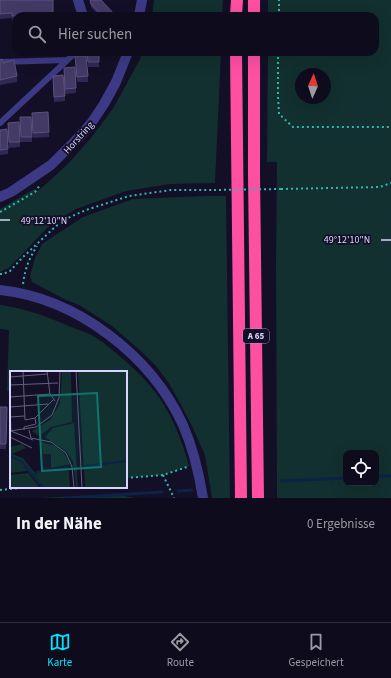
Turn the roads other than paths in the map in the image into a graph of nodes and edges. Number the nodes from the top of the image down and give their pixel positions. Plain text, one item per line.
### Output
1 (78, 0) edge
2 (142, 0) edge
3 (237, 0) edge
4 (254, 0) edge
5 (82, 12) edge
6 (140, 12) edge
7 (236, 12) edge
8 (254, 12) edge
9 (72, 56) edge
10 (126, 56) edge
11 (236, 56) edge
12 (254, 56) edge
13 (67, 60) junction
14 (0, 62) edge
15 (0, 122) edge
16 (0, 197) edge
17 (0, 290) edge
18 (203, 498) edge
19 (241, 498) edge
20 (258, 498) edge

1 - 5 street
2 - 6 street
3 - 7 highway
4 - 8 highway
9 - 13 lane
10 - 16 street, Horstring
11 - 19 highway, A 65
12 - 20 highway, A 65
13 - 14 lane
13 - 15 lane
17 - 18 street

